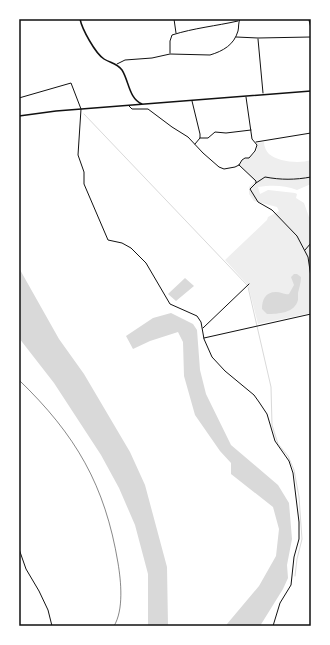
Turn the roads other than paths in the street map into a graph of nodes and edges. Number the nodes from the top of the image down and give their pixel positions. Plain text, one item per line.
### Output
1 (80, 19) edge
2 (174, 19) edge
3 (309, 19) edge
4 (239, 20) edge
5 (311, 27) edge
6 (177, 33) junction
7 (236, 37) junction
8 (311, 37) edge
9 (258, 38) junction
10 (170, 54) junction
11 (117, 65) junction
12 (311, 91) edge
13 (264, 95) junction
14 (246, 97) junction
15 (19, 98) edge
16 (192, 101) junction
17 (144, 105) junction
18 (128, 106) junction
19 (81, 110) junction
20 (19, 116) edge
21 (251, 130) junction
22 (311, 132) edge
23 (200, 138) junction
24 (255, 142) junction
25 (194, 144) junction
26 (239, 165) junction
27 (311, 177) edge
28 (256, 184) junction
29 (311, 243) edge
30 (305, 250) junction
31 (311, 277) edge
32 (249, 284) dead end
33 (311, 314) edge
34 (203, 328) junction
35 (204, 339) junction
36 (19, 380) edge
37 (19, 549) edge
38 (52, 626) edge
39 (114, 626) edge
40 (273, 626) edge

1 - 11 street
2 - 6 street
3 - 5 street
4 - 6 street
4 - 7 street
6 - 10 street
7 - 9 street
7 - 10 street
8 - 9 street
9 - 13 street
10 - 11 street
11 - 17 street
12 - 13 street
13 - 14 street
14 - 16 street
14 - 21 street
15 - 19 street
16 - 17 street
16 - 23 street
17 - 18 street
18 - 19 street
18 - 25 street
19 - 20 street
19 - 34 street
21 - 23 street
21 - 24 street
22 - 24 street
23 - 25 street
24 - 26 street
25 - 26 street
26 - 28 street
27 - 28 street
28 - 30 street
29 - 30 street
30 - 31 street
32 - 34 street
33 - 35 street
34 - 35 street
35 - 40 street
36 - 39 lane
37 - 38 street

